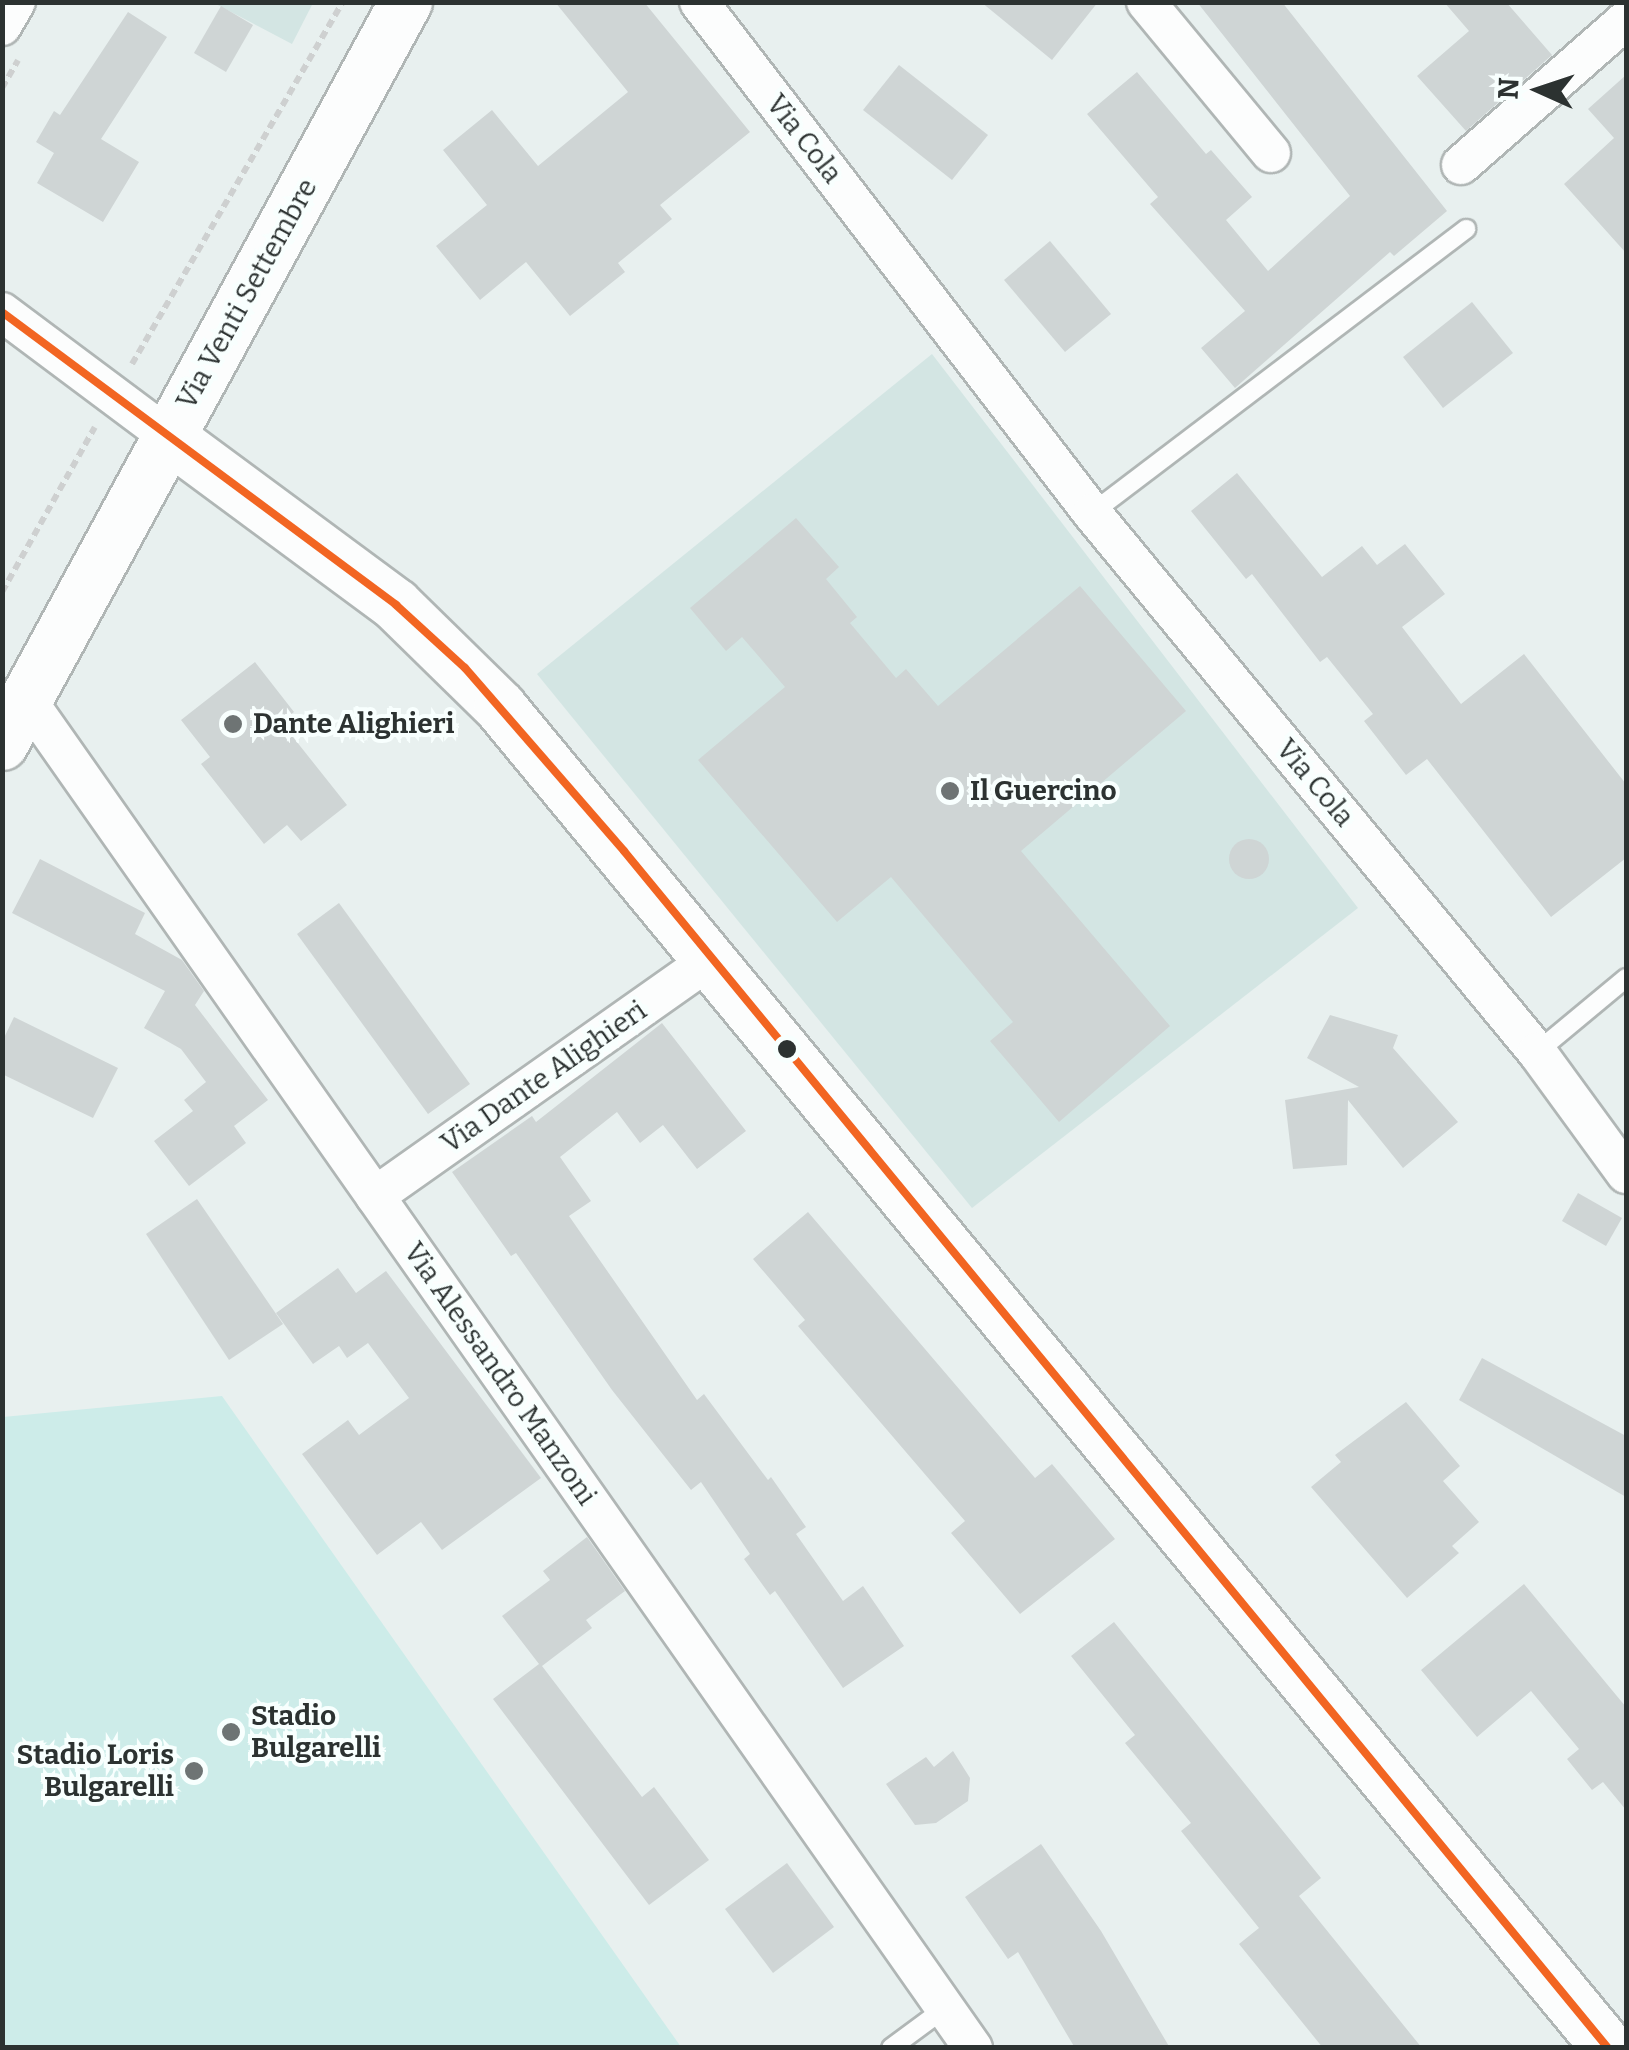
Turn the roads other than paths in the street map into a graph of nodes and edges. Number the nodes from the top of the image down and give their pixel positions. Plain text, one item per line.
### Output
1 (16, 2) edge
2 (406, 2) edge
3 (699, 2) edge
4 (1146, 2) edge
5 (1626, 20) edge
6 (2, 26) edge
7 (1272, 152) dead end
8 (1461, 166) dead end
9 (1466, 229) dead end
10 (2, 312) edge
11 (169, 438) junction
12 (1092, 514) junction
13 (15, 722) edge
14 (712, 958) junction
15 (1626, 978) edge
16 (1537, 1052) junction
17 (1626, 1174) edge
18 (376, 1196) junction
19 (945, 2008) junction
20 (892, 2048) edge
21 (973, 2048) edge
22 (1608, 2048) edge

1 - 6 street
2 - 11 street, Via Venti Settembre
3 - 12 street, Via Cola
4 - 7 street
5 - 8 street
9 - 12 lane
10 - 11 street
11 - 13 street, Via Venti Settembre
11 - 14 street
12 - 16 street, Via Cola
13 - 18 street, Via Alessandro Manzoni
14 - 18 street, Via Dante Alighieri
14 - 22 street
15 - 16 lane
16 - 17 street, Via Cola
18 - 19 street, Via Alessandro Manzoni
19 - 20 lane
19 - 21 street, Via Alessandro Manzoni

